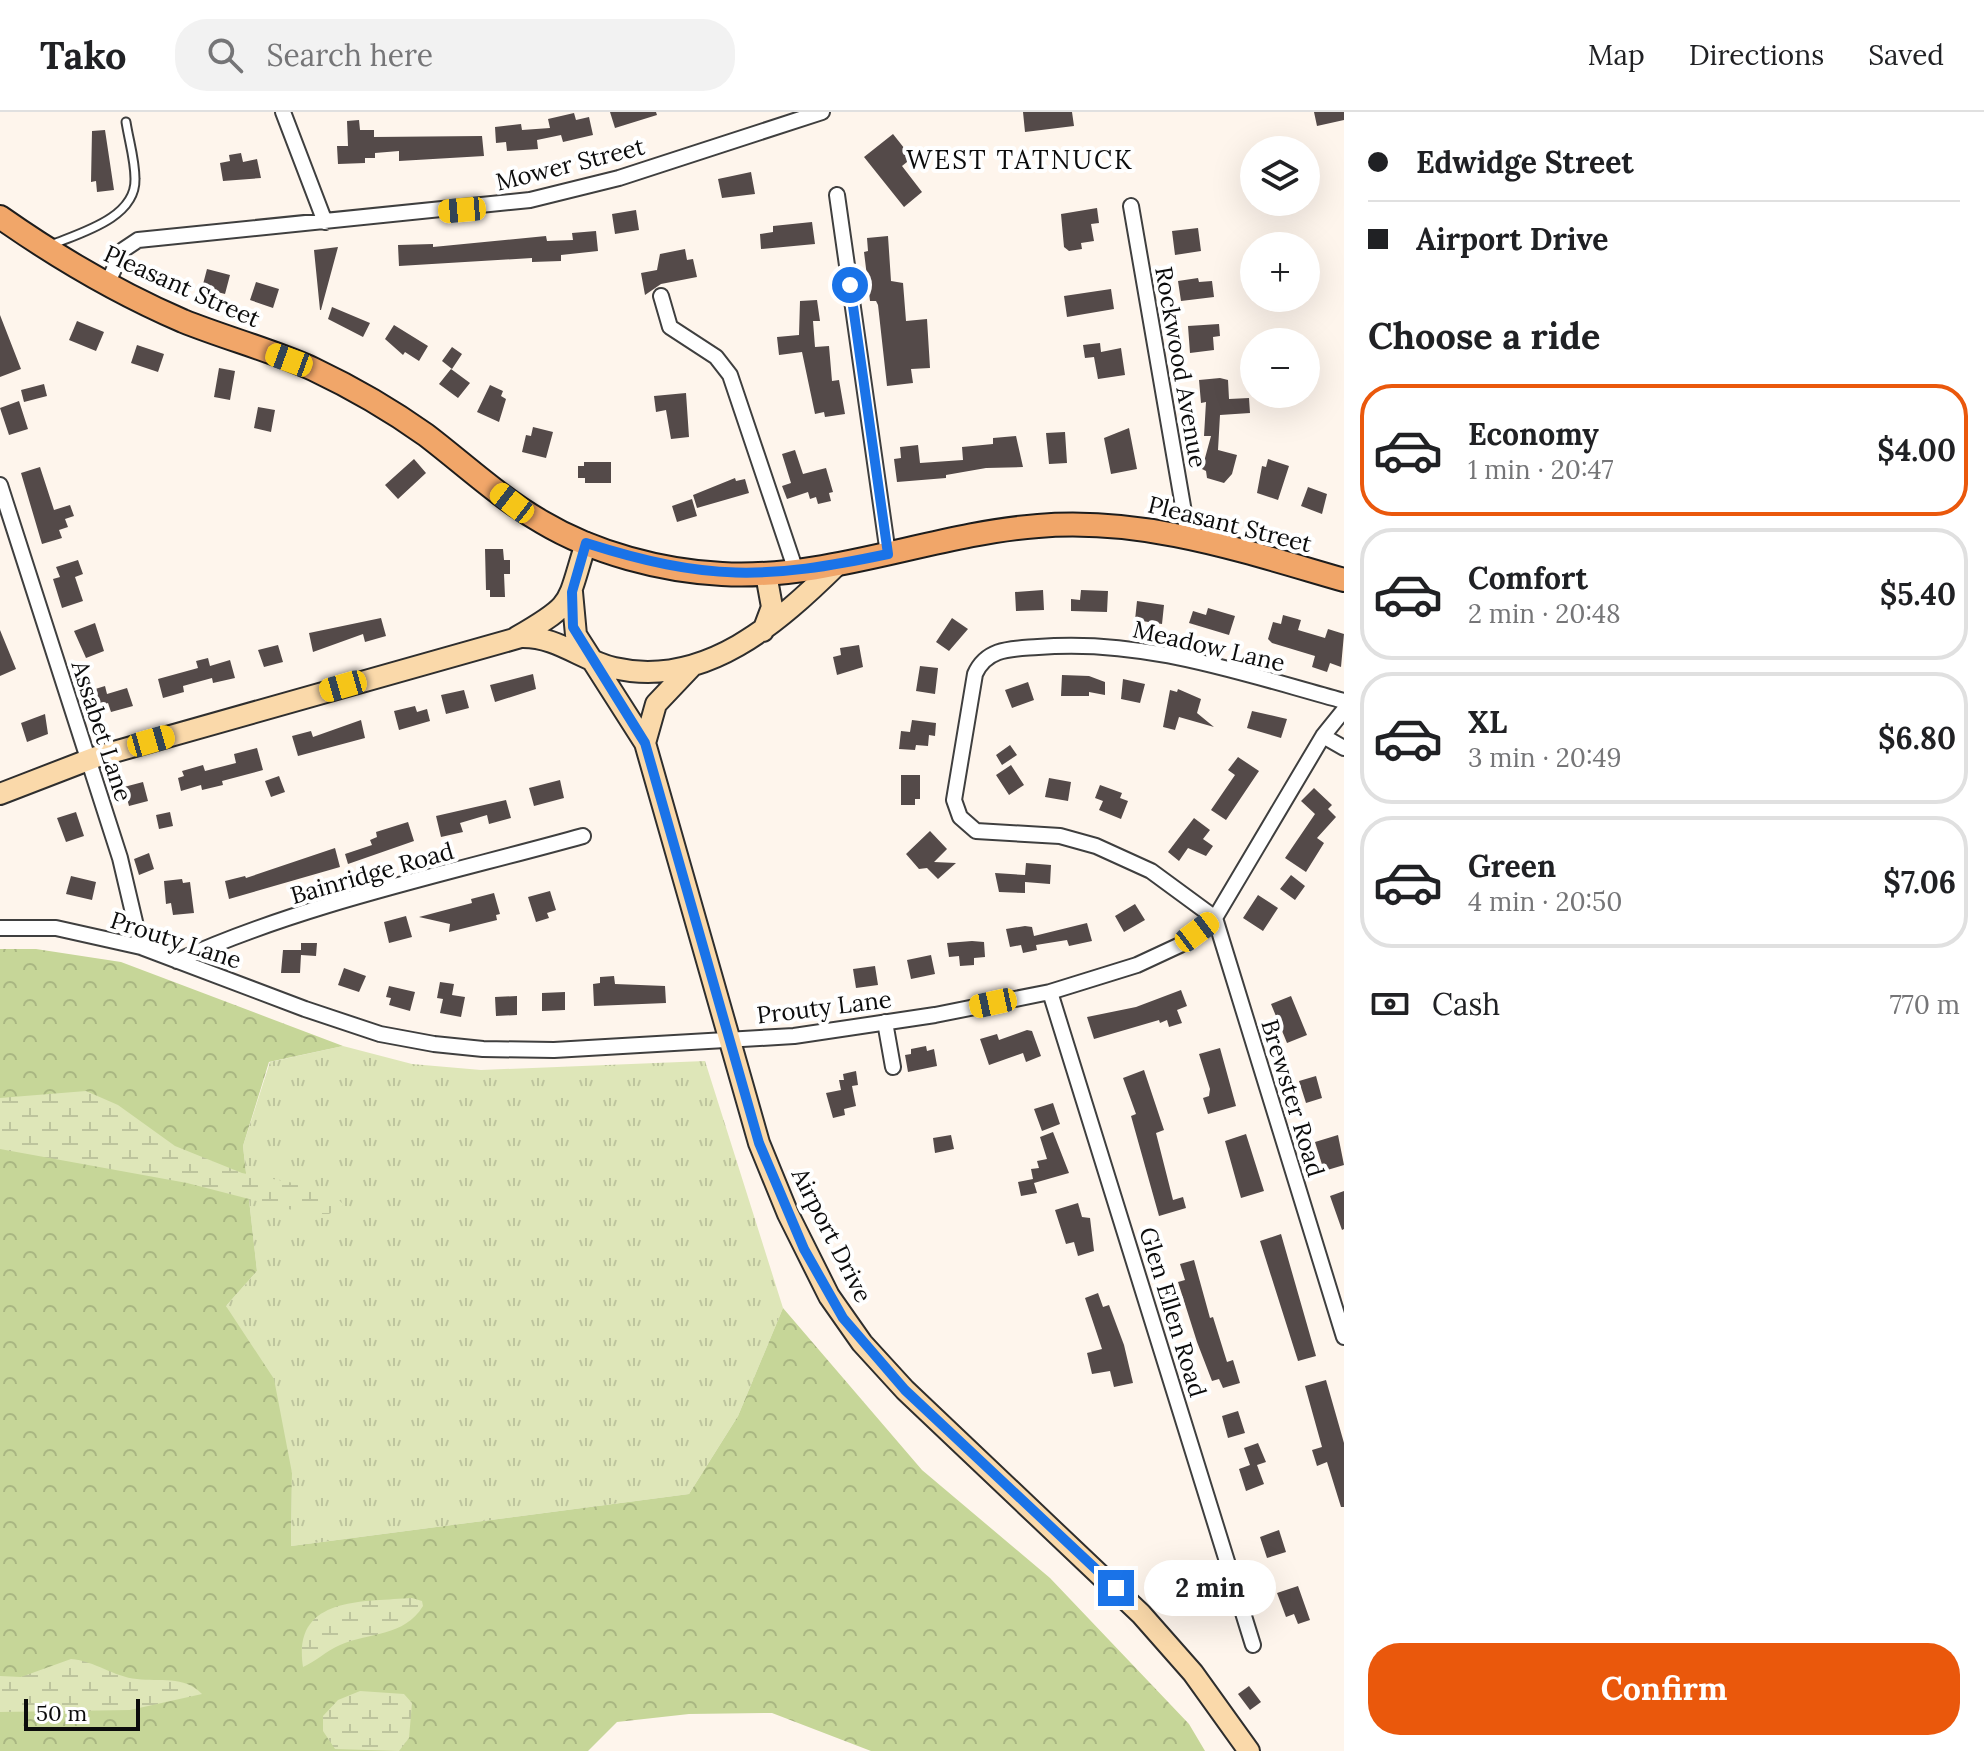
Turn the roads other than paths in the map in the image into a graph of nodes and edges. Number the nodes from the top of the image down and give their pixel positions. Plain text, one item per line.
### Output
1 (283, 112) edge
2 (822, 112) edge
3 (126, 122) dead end
4 (837, 195) dead end
5 (1131, 206) dead end
6 (0, 217) edge
7 (325, 222) junction
8 (45, 248) junction
9 (107, 284) junction
10 (661, 296) dead end
11 (0, 485) edge
12 (1188, 535) junction
13 (586, 543) junction
14 (888, 554) junction
15 (838, 564) junction
16 (796, 571) junction
17 (766, 574) junction
18 (1344, 580) edge
19 (572, 592) junction
20 (760, 634) junction
21 (513, 639) junction
22 (590, 657) junction
23 (692, 666) junction
24 (1344, 701) edge
25 (1344, 710) edge
26 (1323, 736) junction
27 (645, 743) junction
28 (1344, 748) edge
29 (90, 760) junction
30 (0, 794) edge
31 (583, 836) dead end
32 (1215, 918) junction
33 (0, 928) edge
34 (141, 947) junction
35 (177, 961) junction
36 (1050, 992) junction
37 (885, 1022) junction
38 (730, 1040) junction
39 (893, 1067) dead end
40 (1344, 1337) edge
41 (1253, 1645) dead end
42 (1249, 1751) edge

1 - 7 street
2 - 7 street, Mower Street
3 - 8 lane
4 - 14 street
5 - 12 street, Rockwood Avenue
6 - 8 main road, Pleasant Street
7 - 9 street, Mower Street
8 - 9 main road, Pleasant Street
9 - 13 main road, Pleasant Street
10 - 16 street
11 - 29 street, Assabet Lane
12 - 14 main road, Pleasant Street
12 - 18 main road, Pleasant Street
13 - 17 main road, Pleasant Street
13 - 19 main road
14 - 15 main road, Pleasant Street
15 - 16 main road, Pleasant Street
15 - 20 main road
16 - 17 main road, Pleasant Street
17 - 20 main road
19 - 21 main road
19 - 22 main road, Airport Drive
20 - 23 main road
21 - 22 main road
21 - 29 main road
22 - 23 main road
22 - 27 main road, Airport Drive
23 - 27 main road
24 - 32 street, Meadow Lane
25 - 26 street, Prouty Lane
26 - 28 street
26 - 32 street, Prouty Lane
27 - 38 main road, Airport Drive
29 - 30 main road
29 - 34 street, Assabet Lane
31 - 35 street, Bainridge Road
32 - 36 street, Prouty Lane
32 - 40 street, Brewster Road
33 - 34 street, Prouty Lane
34 - 35 street, Prouty Lane
35 - 38 street, Prouty Lane
36 - 37 street, Prouty Lane
36 - 41 street, Glen Ellen Road
37 - 38 street, Prouty Lane
37 - 39 street
38 - 42 main road, Airport Drive

